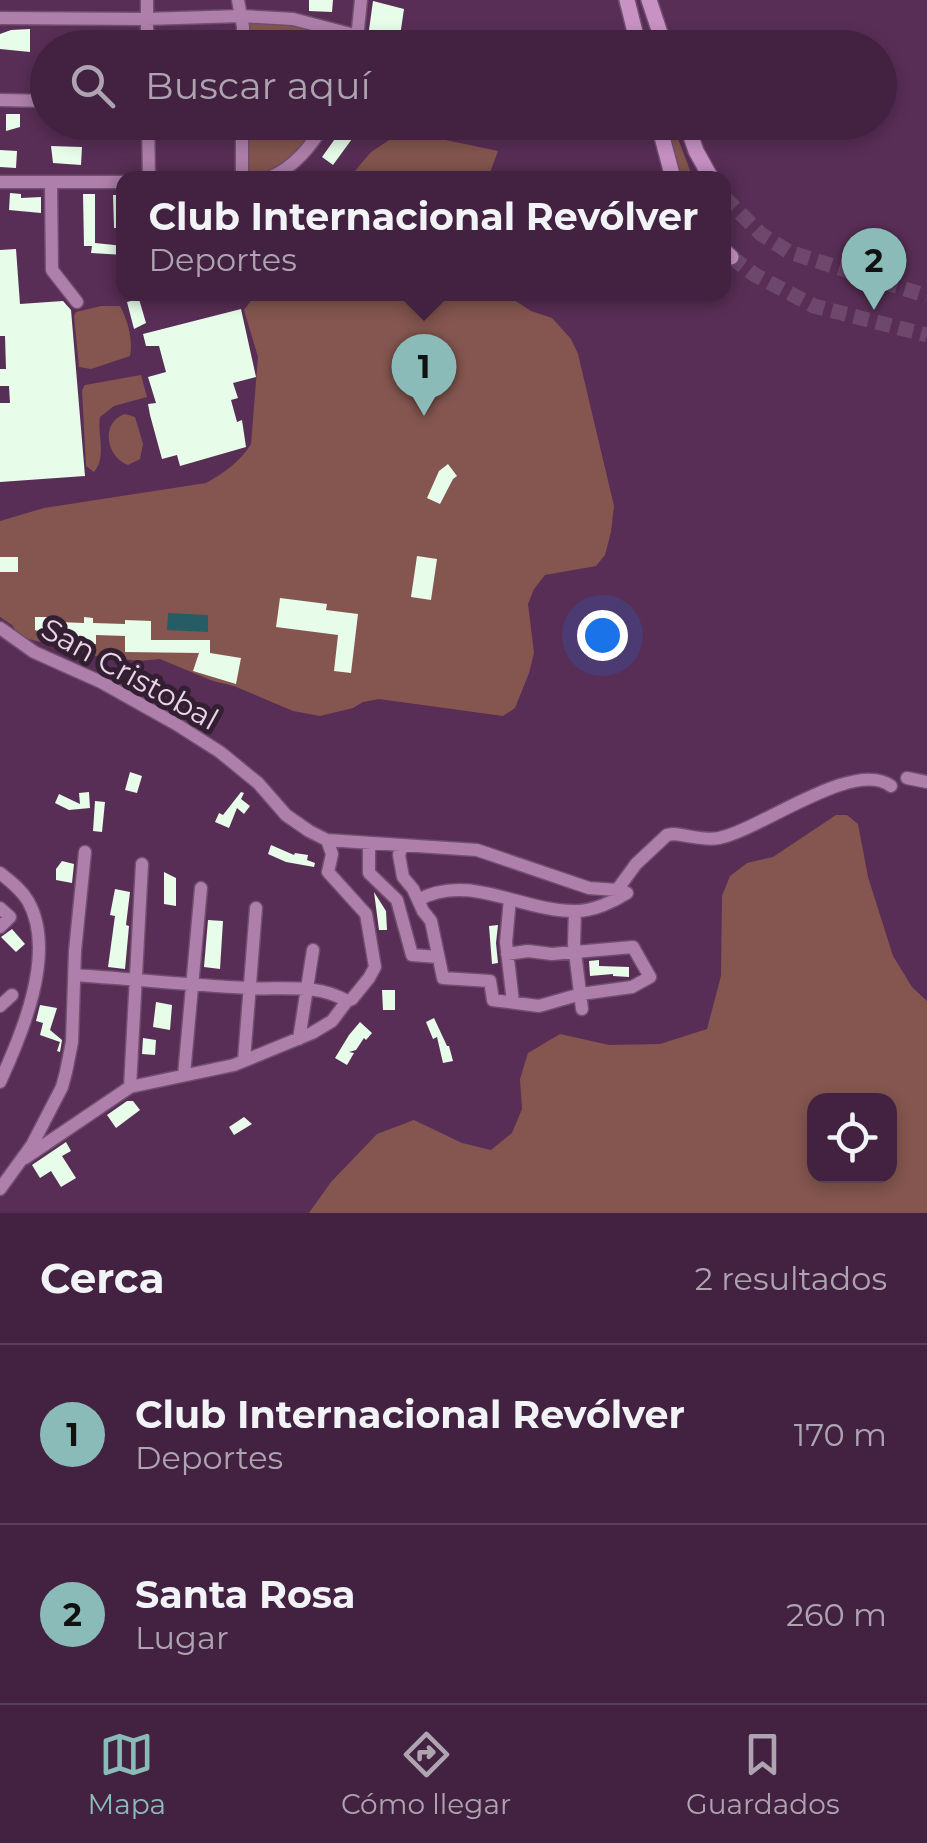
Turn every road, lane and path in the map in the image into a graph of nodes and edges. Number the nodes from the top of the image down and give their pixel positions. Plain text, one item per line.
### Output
1 (147, 0) edge
2 (238, 0) edge
3 (361, 0) edge
4 (627, 0) edge
5 (650, 0) edge
6 (241, 16) junction
7 (0, 18) edge
8 (146, 18) junction
9 (146, 30) edge
10 (242, 30) edge
11 (324, 30) edge
12 (358, 30) edge
13 (634, 30) edge
14 (659, 30) edge
15 (0, 100) edge
16 (30, 100) edge
17 (148, 140) edge
18 (242, 140) edge
19 (314, 140) edge
20 (663, 140) edge
21 (692, 140) edge
22 (148, 171) edge
23 (242, 171) edge
24 (280, 171) edge
25 (671, 171) edge
26 (707, 171) edge
27 (0, 182) edge
28 (51, 182) junction
29 (116, 182) edge
30 (76, 302) dead end
31 (0, 628) edge
32 (906, 778) dead end
33 (927, 782) edge
34 (891, 786) dead end
35 (327, 840) junction
36 (369, 843) junction
37 (402, 846) junction
38 (85, 852) dead end
39 (142, 864) dead end
40 (0, 873) edge
41 (403, 877) junction
42 (382, 887) junction
43 (201, 888) dead end
44 (617, 890) junction
45 (510, 899) junction
46 (418, 900) junction
47 (0, 908) edge
48 (256, 908) dead end
49 (575, 911) junction
50 (0, 928) edge
51 (314, 950) dead end
52 (575, 952) junction
53 (507, 954) junction
54 (438, 957) junction
55 (75, 975) junction
56 (138, 980) junction
57 (194, 983) junction
58 (248, 988) junction
59 (308, 989) junction
60 (12, 995) dead end
61 (347, 1001) junction
62 (581, 1001) junction
63 (513, 1002) junction
64 (0, 1006) edge
65 (299, 1039) junction
66 (244, 1060) junction
67 (184, 1075) junction
68 (0, 1082) edge
69 (130, 1087) junction
70 (25, 1158) junction
71 (1, 1186) edge

1 - 8 street
2 - 6 street
3 - 12 street
4 - 13 main road
5 - 14 main road
6 - 8 street
6 - 10 street
6 - 11 street
7 - 8 street
8 - 9 street
15 - 16 street
17 - 22 street
18 - 23 street
19 - 24 street
20 - 25 main road
21 - 26 main road
27 - 28 street
28 - 29 street
28 - 30 street
31 - 35 street, San Cristobal
32 - 33 street
34 - 44 street
35 - 36 street, San Cristobal
35 - 61 street
36 - 37 street, San Cristobal
36 - 42 street
37 - 41 street
37 - 44 street, San Cristobal
38 - 55 street
39 - 56 street
40 - 68 street
41 - 42 street
41 - 46 street
42 - 54 street
43 - 57 street
44 - 49 street
45 - 46 street
45 - 49 street
45 - 53 street
46 - 54 street
47 - 50 street
48 - 58 street
49 - 52 street
51 - 59 street
52 - 53 street
52 - 62 street
52 - 62 street
53 - 63 street
54 - 63 street
55 - 56 street
55 - 70 street
56 - 57 street
56 - 69 street
57 - 58 street
57 - 67 street
58 - 59 street
58 - 66 street
59 - 61 street
59 - 65 street
60 - 64 street
61 - 65 street
62 - 63 street
65 - 66 street
66 - 67 street
67 - 69 street
69 - 70 street
70 - 71 street

